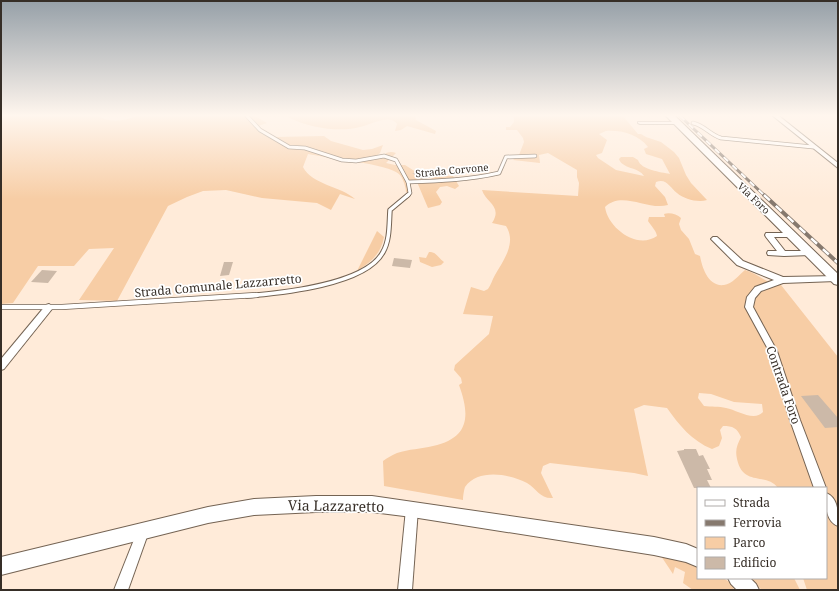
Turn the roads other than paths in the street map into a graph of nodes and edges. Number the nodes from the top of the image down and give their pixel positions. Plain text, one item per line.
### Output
1 (283, 144) edge
2 (700, 144) edge
3 (778, 144) edge
4 (809, 144) edge
5 (813, 147) junction
6 (535, 156) dead end
7 (838, 166) edge
8 (408, 182) junction
9 (792, 235) junction
10 (715, 239) dead end
11 (771, 253) dead end
12 (784, 254) junction
13 (810, 254) junction
14 (782, 280) junction
15 (837, 280) edge
16 (49, 307) junction
17 (1, 308) edge
18 (1, 366) edge
19 (820, 487) edge
20 (827, 501) edge
21 (412, 510) junction
22 (838, 520) edge
23 (143, 530) junction
24 (697, 558) edge
25 (1, 566) edge
26 (738, 579) edge
27 (121, 590) edge
28 (405, 590) edge
29 (750, 590) edge

1 - 8 lane
2 - 9 main road, Via Foro
3 - 5 lane
4 - 5 street
5 - 7 street
6 - 8 lane, Strada Corvone
8 - 16 lane, Strada Comunale Lazzarretto
9 - 12 street
9 - 13 main road, Via Foro
10 - 14 street, Contrada Foro
11 - 12 street
12 - 13 street
13 - 15 main road, Via Foro
14 - 15 street, Contrada Foro
14 - 19 street, Contrada Foro
16 - 17 lane, Strada Comunale Lazzarretto
16 - 18 street
20 - 22 street
21 - 23 street, Via Lazzaretto
21 - 24 street, Via Lazzaretto
21 - 28 street
23 - 25 street, Via Lazzaretto
23 - 27 street
26 - 29 street

